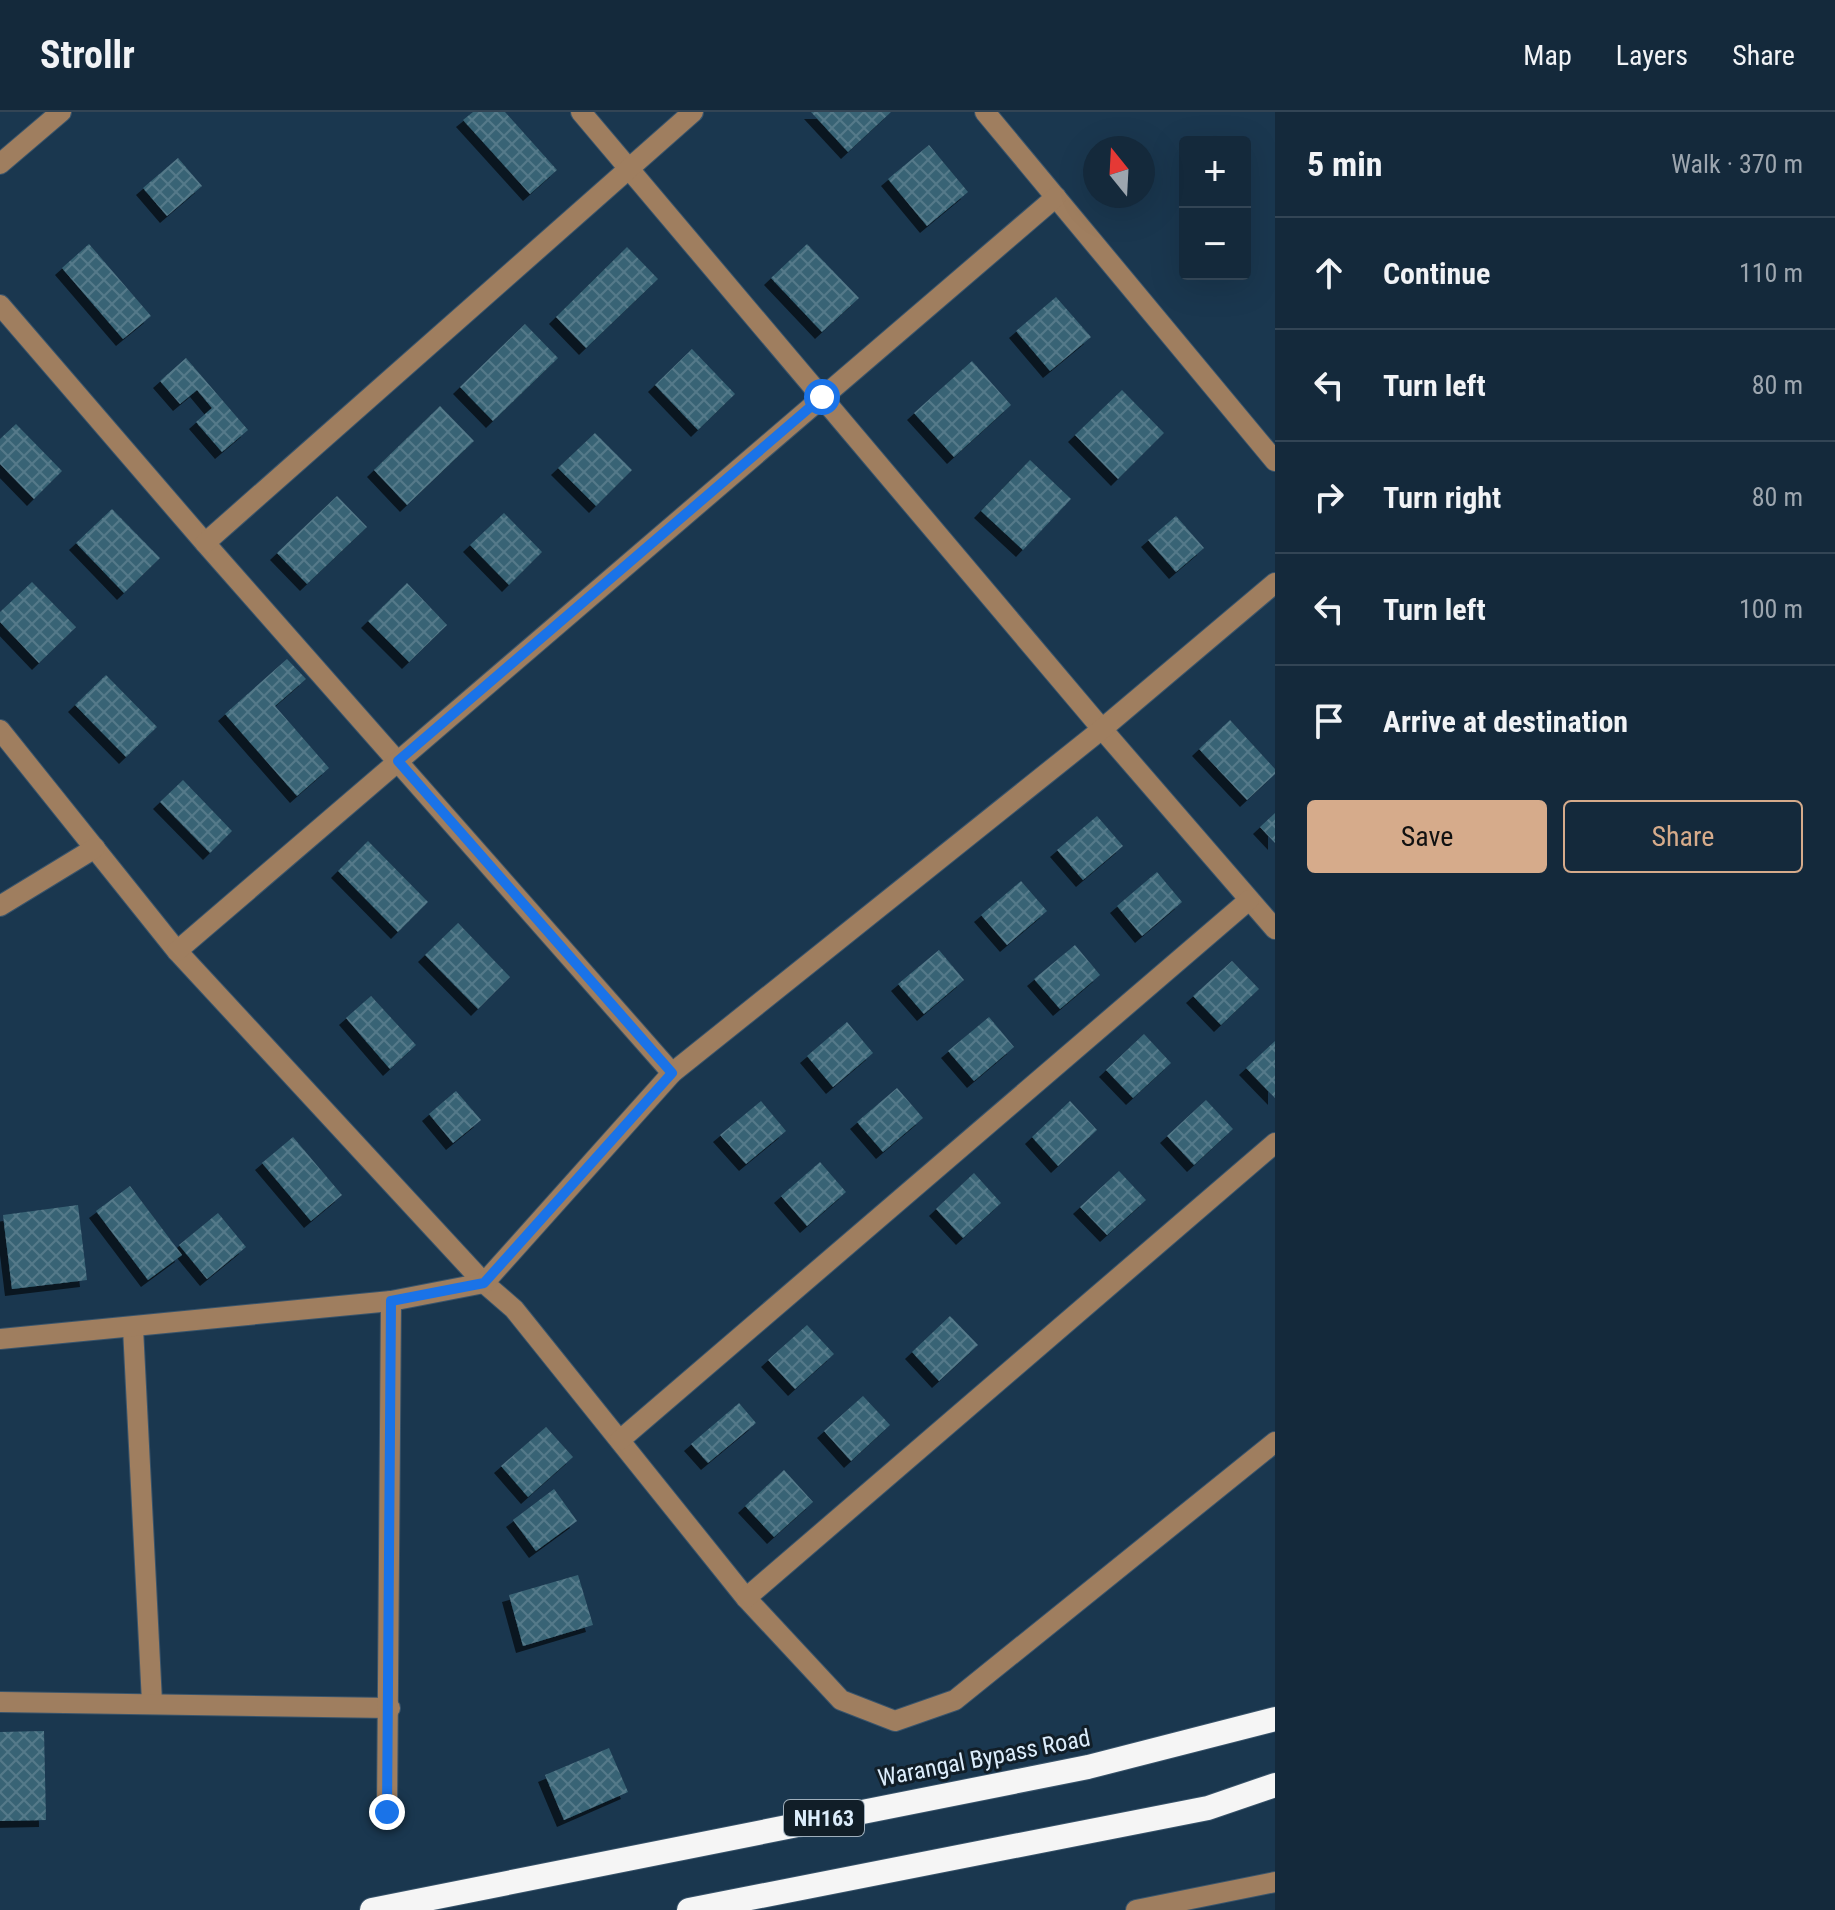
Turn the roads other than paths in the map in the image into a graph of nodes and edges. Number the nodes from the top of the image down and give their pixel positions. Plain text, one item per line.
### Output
1 (61, 112) edge
2 (581, 112) edge
3 (693, 112) edge
4 (985, 112) edge
5 (0, 164) edge
6 (629, 169) junction
7 (1056, 197) junction
8 (0, 305) edge
9 (822, 397) junction
10 (1275, 461) edge
11 (205, 543) junction
12 (1275, 583) edge
13 (1102, 729) junction
14 (0, 730) edge
15 (398, 761) junction
16 (95, 848) junction
17 (1249, 900) junction
18 (0, 906) edge
19 (1275, 929) edge
20 (177, 951) junction
21 (672, 1073) junction
22 (1275, 1143) edge
23 (484, 1283) junction
24 (391, 1301) junction
25 (133, 1328) junction
26 (0, 1339) edge
27 (620, 1440) junction
28 (1275, 1442) edge
29 (746, 1598) junction
30 (0, 1702) edge
31 (152, 1702) junction
32 (390, 1708) junction
33 (1275, 1719) edge
34 (1275, 1785) edge
35 (387, 1812) dead end
36 (1274, 1884) edge
37 (372, 1910) edge
38 (689, 1910) edge
39 (1136, 1910) edge

1 - 5 street
2 - 6 street
3 - 6 street
4 - 7 street
6 - 9 street
6 - 11 street
7 - 9 street
7 - 10 street
8 - 11 street
9 - 13 street
9 - 15 street
11 - 15 street
12 - 13 street
13 - 17 street
13 - 21 street
14 - 16 street
15 - 20 street
15 - 21 street
16 - 18 street
16 - 20 street
17 - 19 street
17 - 27 street
20 - 23 street
21 - 23 street
22 - 29 street
23 - 24 street
23 - 27 street
24 - 25 street
24 - 32 street
25 - 26 street
25 - 31 street
27 - 29 street
28 - 29 street
30 - 31 street
31 - 32 street
32 - 35 street
33 - 37 highway, Warangal Bypass Road / NH163
34 - 38 highway
36 - 39 street

